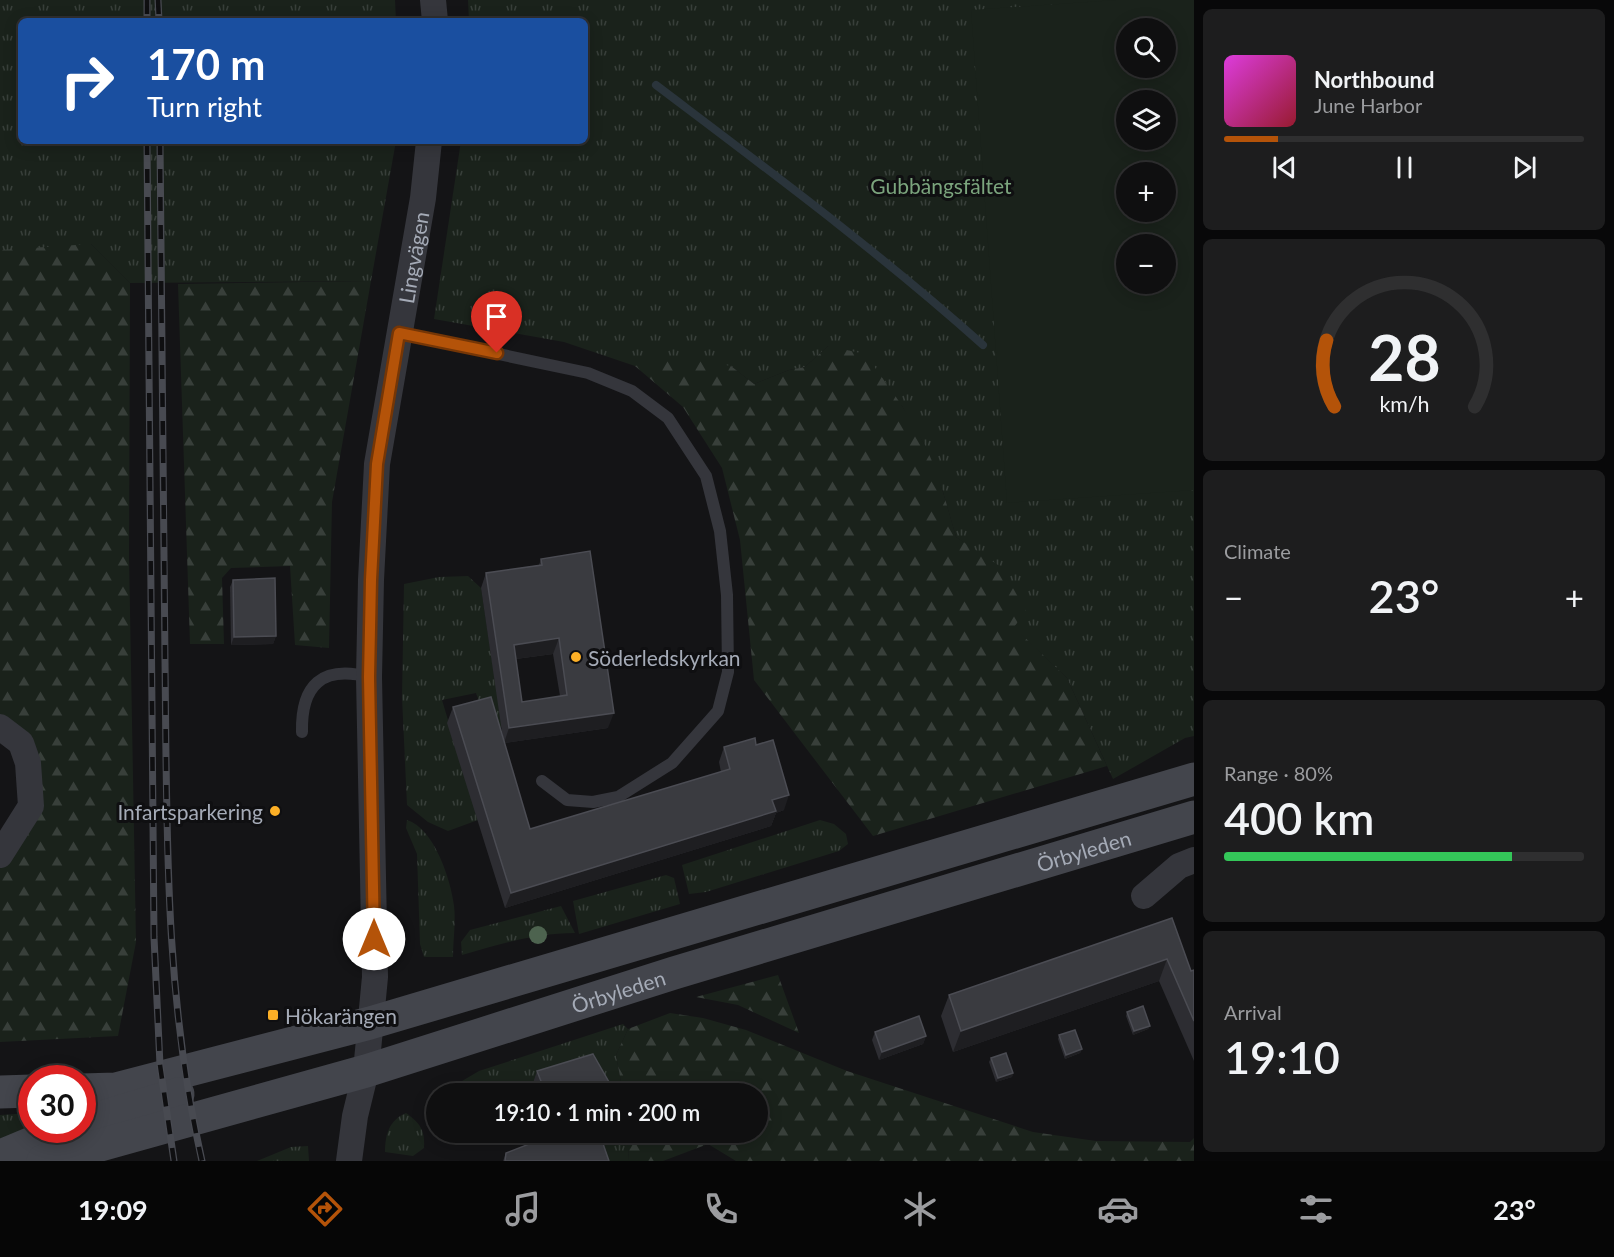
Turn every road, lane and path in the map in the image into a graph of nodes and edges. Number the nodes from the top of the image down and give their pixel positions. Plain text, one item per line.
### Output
1 (432, 0) edge
2 (435, 18) edge
3 (429, 144) edge
4 (399, 333) junction
5 (369, 677) junction
6 (0, 727) edge
7 (302, 732) dead end
8 (1194, 779) edge
9 (542, 781) dead end
10 (1194, 817) edge
11 (0, 855) edge
12 (1194, 860) edge
13 (1144, 896) dead end
14 (368, 1045) junction
15 (96, 1090) edge
16 (18, 1091) edge
17 (0, 1092) edge
18 (96, 1119) edge
19 (32, 1143) edge
20 (0, 1160) edge
21 (43, 1161) edge
22 (349, 1161) edge

1 - 2 street
3 - 4 street, Lingvägen
4 - 5 street, Lingvägen
4 - 9 lane
5 - 7 lane
5 - 14 street, Lingvägen
6 - 11 street
8 - 14 main road, Örbyleden
10 - 14 main road, Örbyleden
12 - 13 street
14 - 15 main road, Örbyleden
14 - 18 main road, Örbyleden
14 - 21 main road, Örbyleden
14 - 22 street, Lingvägen
16 - 17 main road
19 - 20 main road

